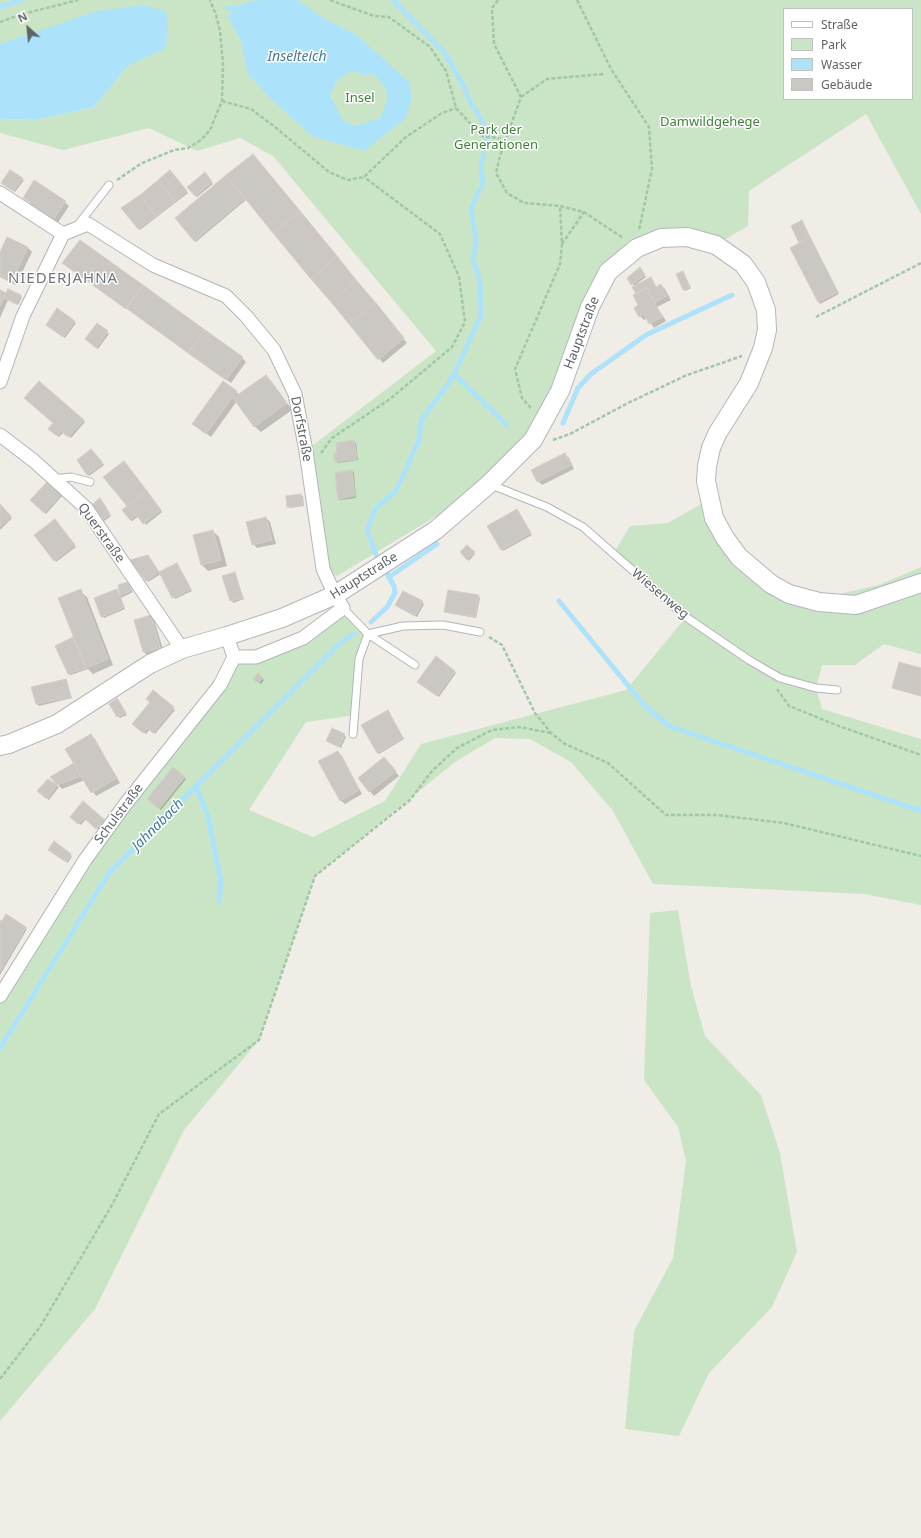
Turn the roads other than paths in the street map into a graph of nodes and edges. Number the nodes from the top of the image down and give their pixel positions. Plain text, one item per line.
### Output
1 (109, 185) road end
2 (0, 193) edge
3 (69, 232) junction
4 (0, 382) edge
5 (0, 435) edge
6 (54, 479) junction
7 (90, 482) dead end
8 (489, 484) junction
9 (921, 583) edge
10 (339, 602) junction
11 (480, 632) road end
12 (368, 634) junction
13 (227, 636) junction
14 (182, 649) junction
15 (234, 657) junction
16 (415, 665) dead end
17 (837, 690) dead end
18 (353, 734) dead end
19 (0, 746) edge
20 (0, 996) edge

1 - 3 lane
2 - 3 street
3 - 4 street
3 - 10 street, Dorfstraße
5 - 6 street, Querstraße
6 - 7 lane
6 - 14 street, Querstraße
8 - 9 street, Hauptstraße
8 - 10 street, Hauptstraße
8 - 17 lane, Wiesenweg
10 - 12 lane
10 - 13 street, Hauptstraße
10 - 15 street
11 - 12 lane
12 - 16 lane
12 - 18 lane
13 - 14 street, Hauptstraße
13 - 15 street
14 - 19 street, Hauptstraße
15 - 20 street, Schulstraße

